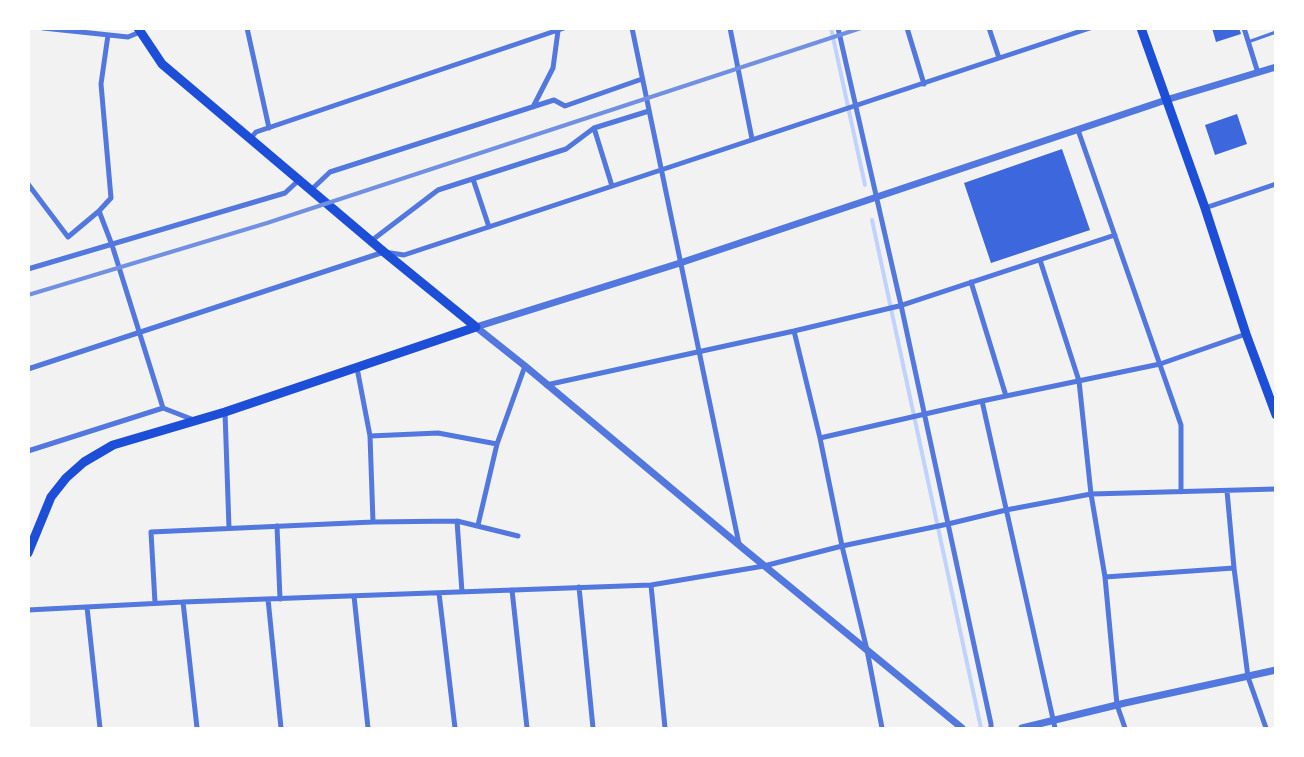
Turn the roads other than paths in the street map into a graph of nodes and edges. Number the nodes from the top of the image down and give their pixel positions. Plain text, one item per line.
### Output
1 (43, 28) edge
2 (247, 28) edge
3 (632, 28) edge
4 (730, 28) edge
5 (838, 28) edge
6 (907, 28) edge
7 (989, 28) edge
8 (1090, 28) edge
9 (1141, 28) edge
10 (1244, 28) edge
11 (139, 30) edge
12 (561, 30) edge
13 (1275, 32) edge
14 (108, 34) junction
15 (1248, 42) junction
16 (999, 58) junction
17 (1275, 67) edge
18 (1258, 73) junction
19 (642, 79) junction
20 (924, 84) junction
21 (1166, 100) junction
22 (533, 107) junction
23 (855, 107) junction
24 (649, 111) junction
25 (269, 128) junction
26 (594, 128) junction
27 (1078, 130) junction
28 (251, 138) junction
29 (752, 139) junction
30 (661, 170) junction
31 (472, 179) junction
32 (299, 180) junction
33 (28, 184) edge
34 (1275, 184) edge
35 (612, 186) junction
36 (311, 190) junction
37 (876, 196) junction
38 (1205, 208) junction
39 (99, 211) junction
40 (489, 227) junction
41 (1115, 235) junction
42 (371, 241) junction
43 (112, 245) junction
44 (384, 252) junction
45 (1040, 260) junction
46 (680, 262) junction
47 (28, 269) edge
48 (971, 282) junction
49 (900, 306) junction
50 (476, 327) junction
51 (794, 331) junction
52 (139, 333) junction
53 (1246, 334) junction
54 (698, 351) junction
55 (1160, 364) junction
56 (525, 366) junction
57 (357, 368) junction
58 (28, 369) edge
59 (1079, 381) junction
60 (546, 385) junction
61 (1006, 396) junction
62 (982, 401) junction
63 (163, 408) junction
64 (1275, 411) edge
65 (225, 412) junction
66 (924, 414) junction
67 (194, 420) junction
68 (370, 436) junction
69 (820, 438) junction
70 (497, 444) junction
71 (28, 451) edge
72 (1275, 489) edge
73 (1227, 491) junction
74 (1181, 492) junction
75 (1091, 494) junction
76 (1006, 510) junction
77 (457, 520) junction
78 (373, 522) junction
79 (947, 524) junction
80 (478, 525) junction
81 (278, 526) junction
82 (229, 528) junction
83 (518, 536) dead end
84 (739, 545) junction
85 (842, 546) junction
86 (28, 553) edge
87 (764, 566) junction
88 (1234, 568) junction
89 (1105, 578) junction
90 (651, 585) junction
91 (579, 587) junction
92 (512, 591) junction
93 (462, 592) junction
94 (439, 593) junction
95 (354, 596) junction
96 (268, 599) junction
97 (280, 599) junction
98 (183, 602) junction
99 (155, 603) junction
100 (87, 607) junction
101 (28, 610) edge
102 (867, 650) junction
103 (1275, 670) edge
104 (1248, 677) junction
105 (1117, 705) junction
106 (1054, 725) edge
107 (100, 729) edge
108 (197, 729) edge
109 (281, 729) edge
110 (368, 729) edge
111 (455, 729) edge
112 (527, 729) edge
113 (593, 729) edge
114 (664, 729) edge
115 (882, 729) edge
116 (963, 729) edge
117 (991, 729) edge
118 (1022, 729) edge
119 (1125, 729) edge
120 (1266, 729) edge

1 - 14 street
2 - 25 street
3 - 19 street
4 - 29 street
5 - 23 street
6 - 20 street
7 - 16 street
8 - 16 street
9 - 21 main road
10 - 15 street
11 - 14 street
11 - 28 main road
12 - 22 street
12 - 25 street
13 - 15 lane
14 - 39 street
15 - 18 street
16 - 20 street
17 - 18 street
18 - 21 street
19 - 22 street
19 - 24 street
20 - 23 street
21 - 27 street
21 - 38 main road
22 - 36 street
23 - 29 street
23 - 37 street
24 - 26 street
24 - 30 street
25 - 28 street
26 - 31 street
26 - 35 street
27 - 37 street
27 - 41 street
28 - 32 main road
29 - 30 street
30 - 35 street
30 - 46 street
31 - 40 street
31 - 42 street
32 - 36 main road
32 - 43 street
33 - 39 street
34 - 38 street
35 - 40 street
36 - 42 main road
37 - 46 street
37 - 49 street
38 - 53 main road
39 - 43 street
40 - 44 street
41 - 45 street
41 - 55 street
42 - 44 main road
43 - 47 street
43 - 52 street
44 - 50 main road
44 - 52 street
45 - 48 street
45 - 59 street
46 - 50 street
46 - 54 street
48 - 49 street
48 - 61 street
49 - 51 street
49 - 66 street
50 - 56 street
50 - 57 main road
51 - 54 street
51 - 69 street
52 - 58 street
52 - 63 street
53 - 55 street
53 - 64 main road
54 - 60 street
54 - 84 street
55 - 59 street
55 - 74 street
56 - 60 street
56 - 70 street
57 - 65 main road
57 - 68 street
59 - 61 street
59 - 75 street
60 - 84 street
61 - 62 street
62 - 66 street
62 - 76 street
63 - 67 street
63 - 71 street
65 - 67 main road
65 - 82 street
66 - 69 street
66 - 79 street
67 - 86 main road
68 - 70 street
68 - 78 street
69 - 85 street
70 - 80 street
72 - 73 street
73 - 74 street
73 - 88 street
74 - 75 street
75 - 76 street
75 - 89 street
76 - 79 street
76 - 106 street
77 - 78 street
77 - 80 street
77 - 93 street
78 - 81 street
79 - 85 street
79 - 117 street
80 - 83 street
81 - 82 street
81 - 97 street
82 - 99 street
84 - 87 street
85 - 87 street
85 - 102 street
87 - 90 street
87 - 102 street
88 - 89 street
88 - 104 street
89 - 105 street
90 - 91 street
90 - 114 street
91 - 92 street
91 - 113 street
92 - 93 street
92 - 112 street
93 - 94 street
94 - 95 street
94 - 111 street
95 - 97 street
95 - 110 street
96 - 97 street
96 - 98 street
96 - 109 street
98 - 99 street
98 - 108 street
99 - 100 street
100 - 101 street
100 - 107 street
102 - 115 street
102 - 116 street
103 - 104 street
104 - 105 street
104 - 120 street
105 - 106 street
105 - 119 street
106 - 118 street

